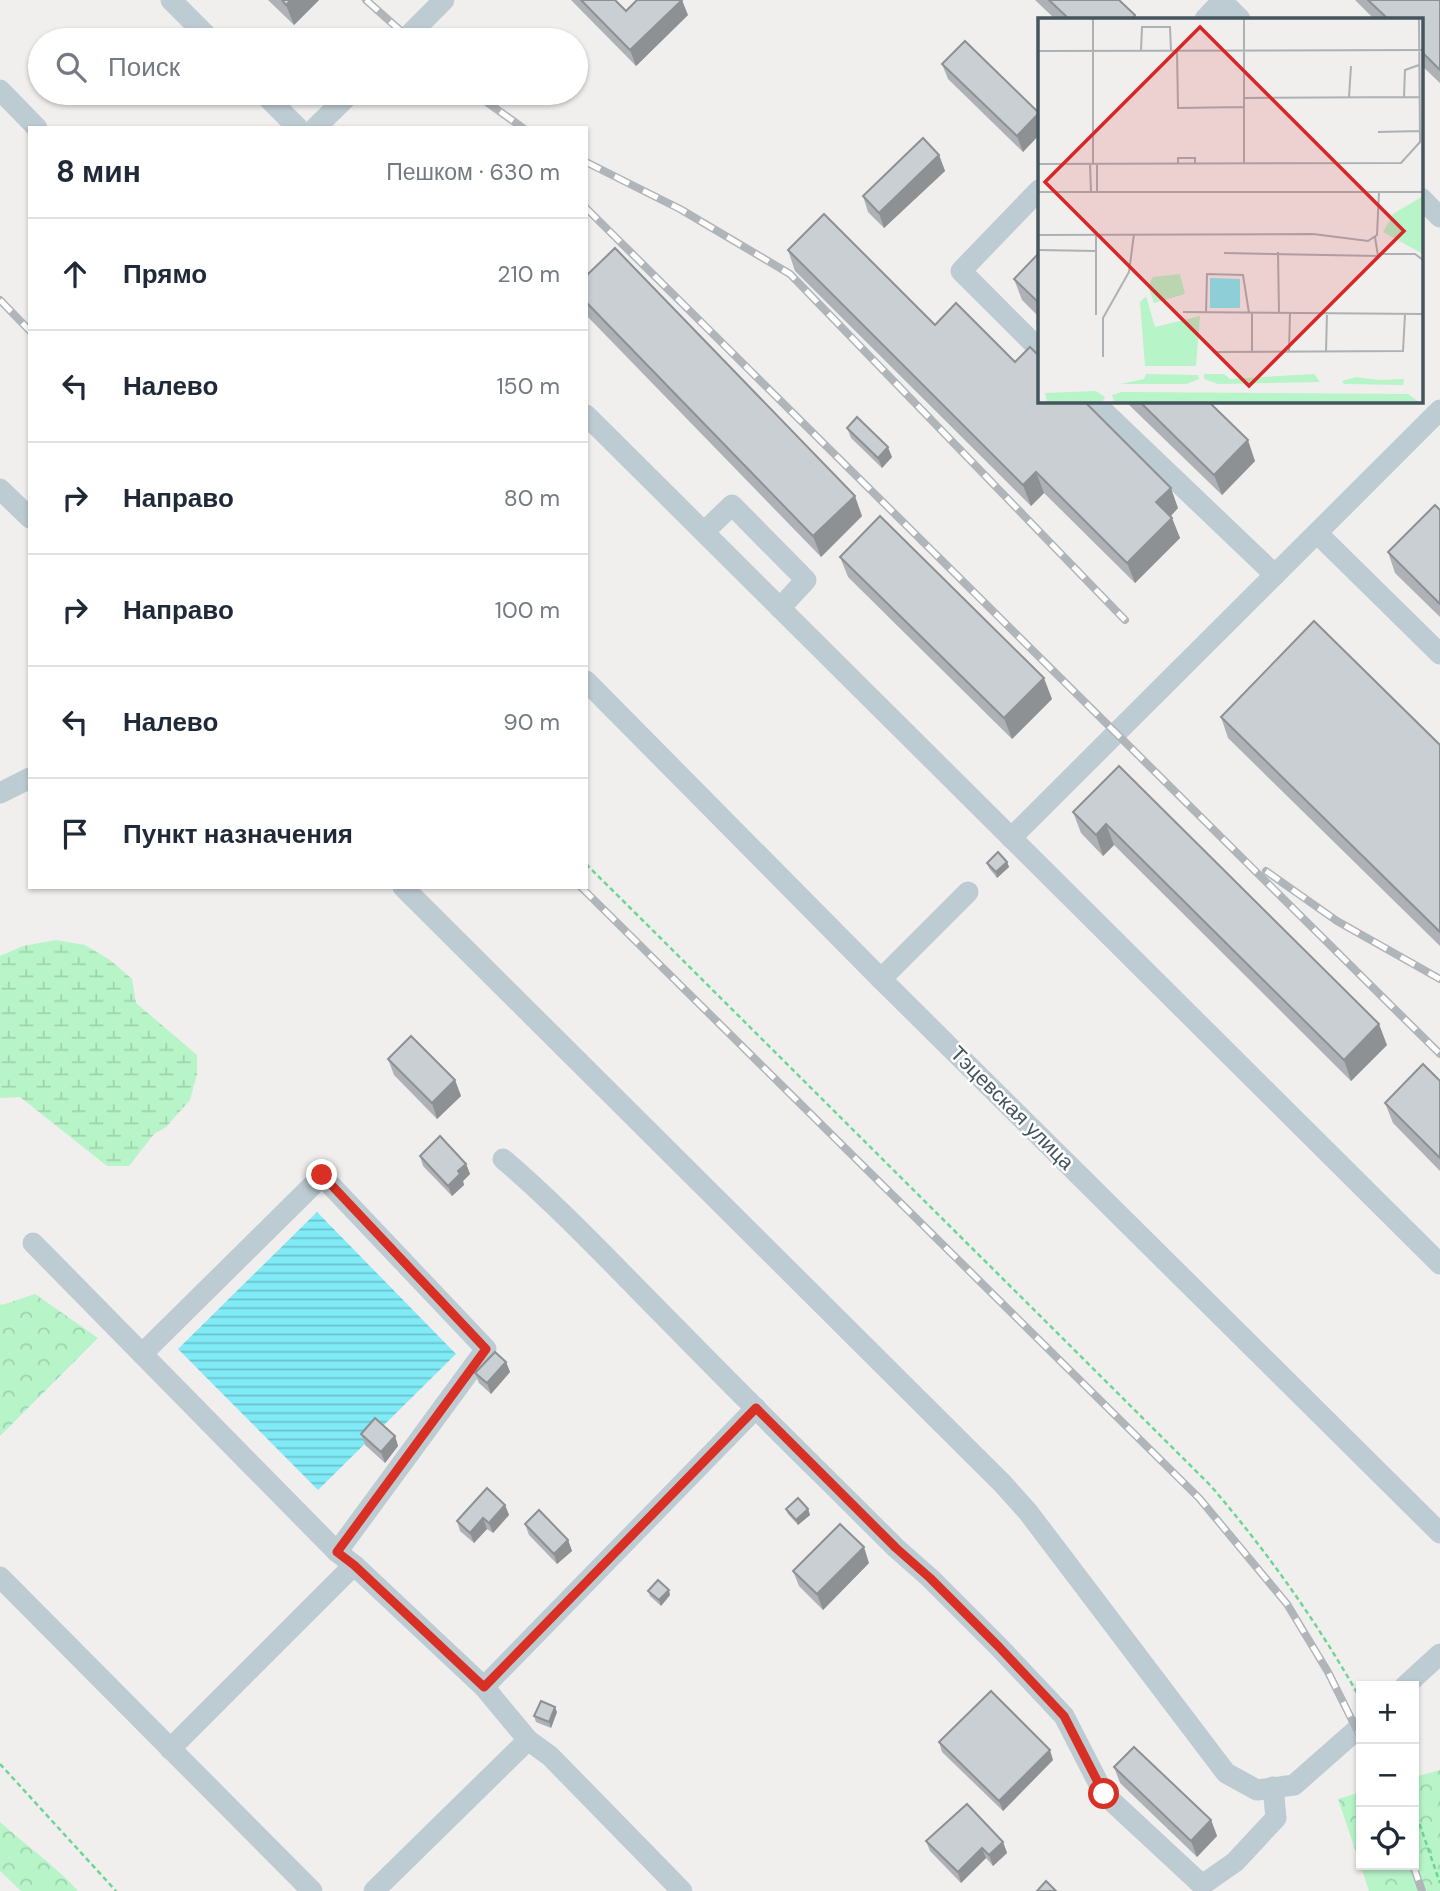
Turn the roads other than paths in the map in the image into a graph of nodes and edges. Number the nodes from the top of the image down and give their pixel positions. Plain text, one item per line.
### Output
1 (171, 0) edge
2 (444, 0) edge
3 (1222, 1) edge
4 (1206, 18) edge
5 (1239, 18) edge
6 (199, 28) edge
7 (416, 28) edge
8 (0, 90) edge
9 (276, 105) edge
10 (333, 105) edge
11 (35, 126) edge
12 (299, 126) edge
13 (302, 126) edge
14 (1038, 191) edge
15 (1422, 199) edge
16 (1440, 217) edge
17 (1038, 348) edge
18 (1094, 402) edge
19 (1440, 410) edge
20 (588, 417) edge
21 (0, 489) edge
22 (28, 516) edge
23 (704, 532) junction
24 (1317, 533) junction
25 (1275, 575) junction
26 (780, 608) junction
27 (1440, 654) edge
28 (588, 683) edge
29 (28, 779) edge
30 (0, 793) edge
31 (1011, 838) junction
32 (405, 889) edge
33 (968, 892) dead end
34 (881, 979) junction
35 (503, 1159) dead end
36 (33, 1244) dead end
37 (1440, 1264) edge
38 (142, 1354) junction
39 (756, 1408) junction
40 (1440, 1533) edge
41 (345, 1559) junction
42 (0, 1577) edge
43 (1440, 1654) edge
44 (1410, 1681) edge
45 (484, 1687) junction
46 (1356, 1730) edge
47 (528, 1740) junction
48 (170, 1749) junction
49 (1273, 1787) junction
50 (1217, 1885) edge
51 (312, 1891) edge
52 (374, 1891) edge
53 (682, 1891) edge

1 - 6 street
2 - 7 street
3 - 4 street
3 - 5 street
8 - 11 street
9 - 12 street
10 - 13 street
14 - 17 street
15 - 16 street
18 - 25 street
19 - 24 street
20 - 23 street
21 - 22 street
23 - 26 street
23 - 26 street
24 - 25 street
24 - 27 street
25 - 31 street
26 - 31 street
28 - 34 street, Тэцевская улица
29 - 30 street
31 - 37 street
32 - 49 street
33 - 34 street
34 - 40 street, Тэцевская улица
35 - 39 street
36 - 38 street
38 - 41 street
38 - 41 street
39 - 45 street
39 - 50 street
41 - 45 street
41 - 48 street
42 - 48 street
43 - 44 street
45 - 47 street
46 - 49 street
47 - 52 street
47 - 53 street
48 - 51 street
49 - 50 street

